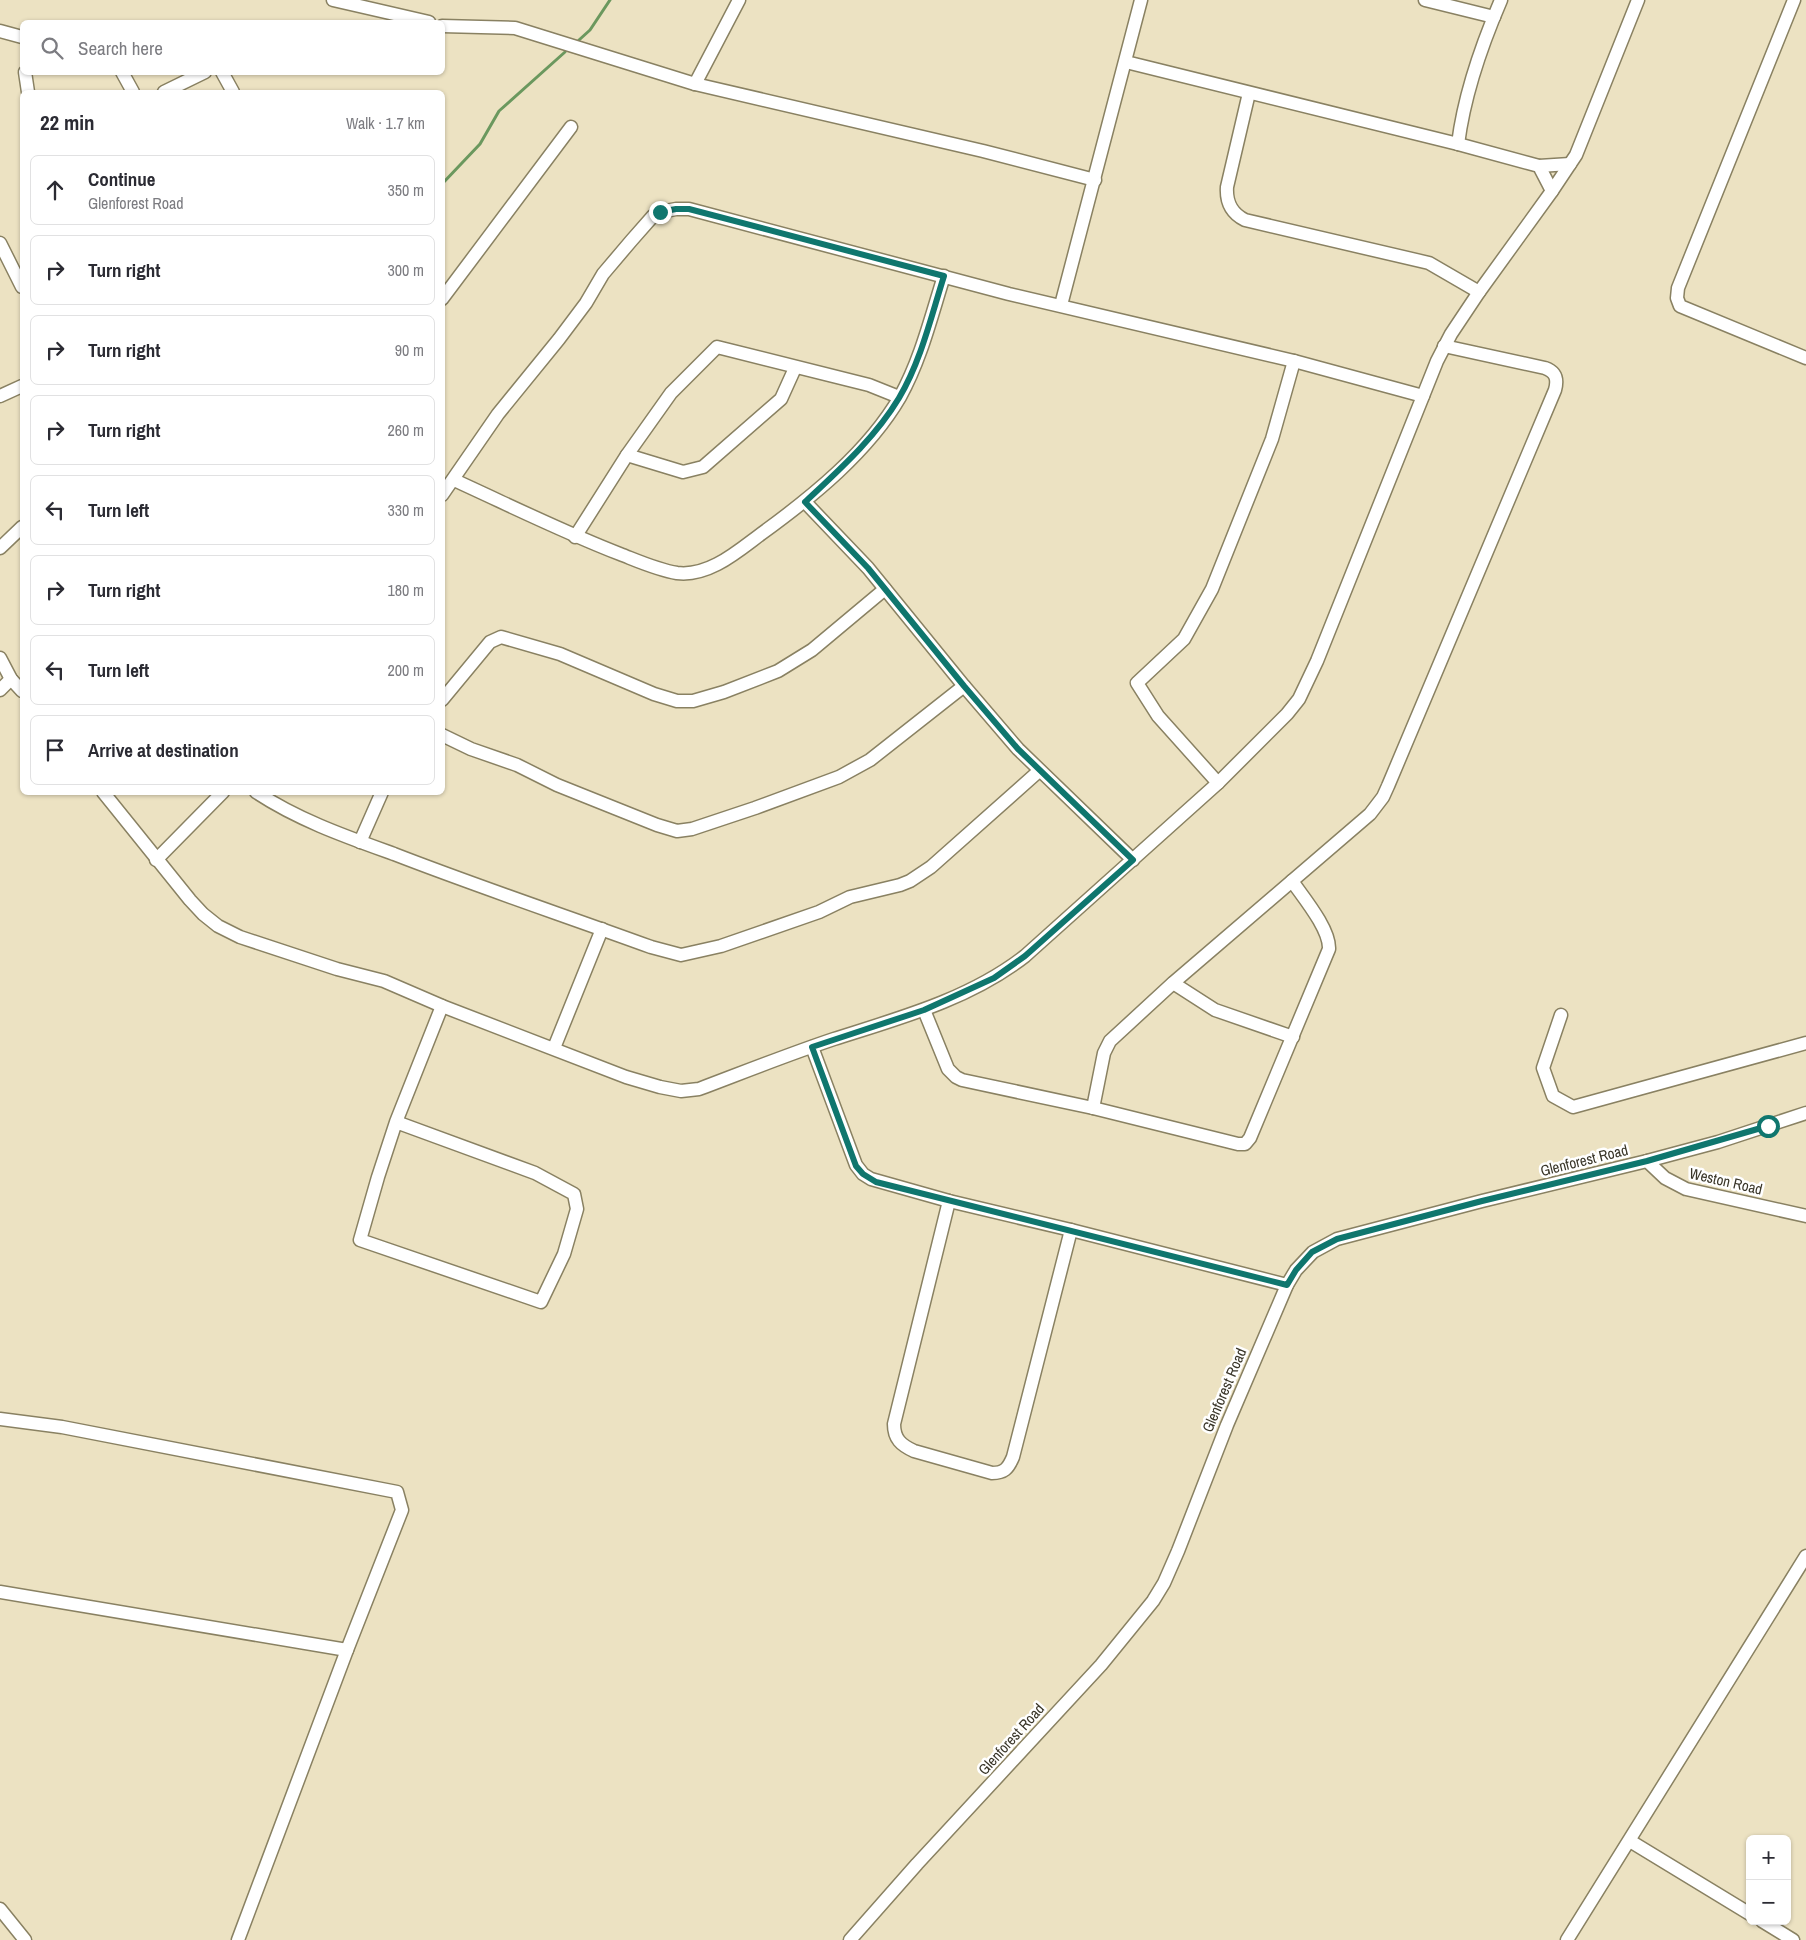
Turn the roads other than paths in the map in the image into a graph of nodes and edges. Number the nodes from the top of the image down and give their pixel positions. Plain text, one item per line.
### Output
1 (332, 0) edge
2 (739, 0) edge
3 (1142, 0) edge
4 (1425, 0) edge
5 (1501, 0) edge
6 (1638, 0) edge
7 (1794, 0) edge
8 (1494, 17) junction
9 (420, 20) edge
10 (445, 26) edge
11 (0, 31) edge
12 (20, 36) edge
13 (1126, 62) junction
14 (25, 75) edge
15 (124, 75) edge
16 (199, 75) edge
17 (224, 75) edge
18 (695, 84) junction
19 (28, 90) edge
20 (132, 90) edge
21 (168, 90) edge
22 (233, 90) edge
23 (1249, 93) junction
24 (571, 127) dead end
25 (1458, 144) junction
26 (1570, 164) junction
27 (1539, 166) junction
28 (1095, 180) junction
29 (1552, 192) junction
30 (0, 244) edge
31 (944, 276) junction
32 (20, 283) edge
33 (1480, 292) junction
34 (445, 295) edge
35 (1061, 305) junction
36 (1444, 346) junction
37 (1806, 358) edge
38 (1294, 361) junction
39 (795, 368) junction
40 (20, 387) edge
41 (0, 396) edge
42 (1423, 396) junction
43 (899, 397) junction
44 (627, 454) junction
45 (454, 480) junction
46 (445, 491) edge
47 (805, 502) junction
48 (20, 529) edge
49 (575, 537) junction
50 (0, 548) edge
51 (885, 589) junction
52 (0, 658) edge
53 (12, 679) junction
54 (964, 686) junction
55 (20, 689) edge
56 (0, 690) edge
57 (445, 696) edge
58 (445, 736) edge
59 (1040, 771) junction
60 (1218, 783) junction
61 (104, 795) edge
62 (220, 795) edge
63 (260, 795) edge
64 (381, 795) edge
65 (360, 842) junction
66 (156, 860) junction
67 (1133, 860) junction
68 (1292, 881) junction
69 (602, 929) junction
70 (1173, 983) junction
71 (442, 1006) junction
72 (924, 1010) junction
73 (1561, 1015) dead end
74 (1293, 1037) junction
75 (1806, 1043) edge
76 (812, 1047) junction
77 (554, 1048) junction
78 (1093, 1108) junction
79 (1806, 1113) edge
80 (396, 1122) junction
81 (1647, 1161) junction
82 (949, 1201) junction
83 (1806, 1216) edge
84 (1071, 1230) junction
85 (1287, 1285) junction
86 (0, 1419) edge
87 (1806, 1556) edge
88 (0, 1592) edge
89 (347, 1650) junction
90 (1630, 1841) junction
91 (0, 1909) edge
92 (1746, 1912) edge
93 (1769, 1925) edge
94 (25, 1940) edge
95 (238, 1940) edge
96 (850, 1940) edge
97 (1567, 1940) edge
98 (1793, 1940) edge

1 - 9 street
2 - 18 street
3 - 13 street
4 - 8 street
5 - 8 street
6 - 26 street
7 - 37 street
8 - 25 street
10 - 18 street
11 - 12 street
13 - 23 street
13 - 28 street
14 - 19 street
15 - 20 street
16 - 21 street
17 - 22 street
18 - 28 street
23 - 25 street
23 - 33 street
24 - 34 street
25 - 27 street
26 - 27 street
26 - 29 street
27 - 29 street
28 - 35 street
29 - 33 street
30 - 32 street
31 - 35 street
31 - 43 street
31 - 45 street
33 - 36 street
35 - 38 street
36 - 42 street
36 - 68 street
38 - 42 street
38 - 60 street
39 - 43 street
39 - 44 street
39 - 44 street
40 - 41 street
42 - 60 street
43 - 47 street
44 - 49 street
45 - 46 street
45 - 49 street
47 - 49 street
47 - 51 street
48 - 50 street
51 - 54 street
51 - 57 street
52 - 53 street
53 - 55 street
53 - 56 street
54 - 58 street
54 - 59 street
59 - 67 street
59 - 69 street
60 - 67 street
61 - 66 street
62 - 66 street
63 - 65 street
64 - 65 street
65 - 69 street
66 - 71 street
67 - 72 street
68 - 70 street
68 - 74 street
69 - 77 street
70 - 74 street
70 - 78 street
71 - 77 street
71 - 80 street
72 - 76 street
72 - 78 street
73 - 75 street
74 - 78 street
76 - 77 street
76 - 82 street
79 - 81 street, Glenforest Road
80 - 80 street
81 - 83 street, Weston Road
81 - 85 street, Glenforest Road
82 - 84 street
82 - 84 street
84 - 85 street
85 - 96 street, Glenforest Road
86 - 89 street
87 - 90 street
88 - 89 street
89 - 95 street
90 - 92 street
90 - 97 street
91 - 94 street
93 - 98 street

